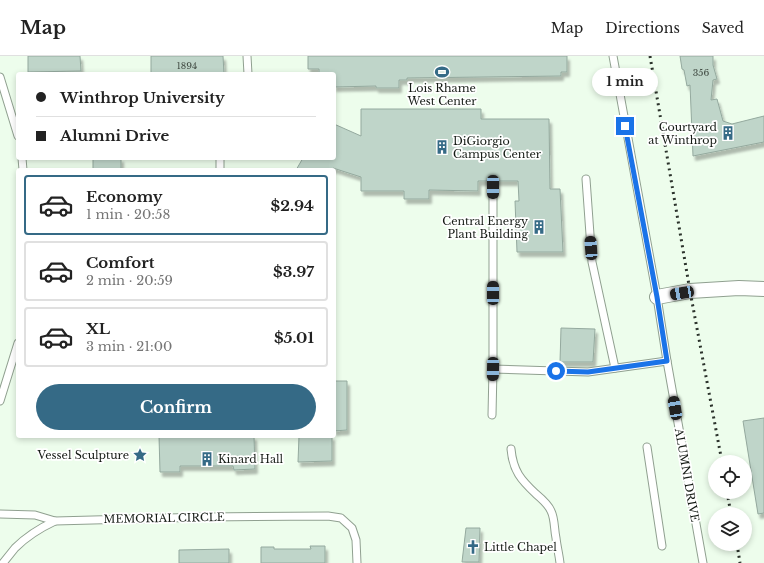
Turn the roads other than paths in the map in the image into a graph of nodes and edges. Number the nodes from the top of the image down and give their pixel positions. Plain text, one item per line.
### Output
1 (247, 56) edge
2 (613, 56) edge
3 (248, 72) edge
4 (0, 77) edge
5 (16, 129) edge
6 (586, 179) dead end
7 (493, 187) dead end
8 (764, 289) edge
9 (657, 297) junction
10 (16, 349) edge
11 (667, 361) junction
12 (615, 368) junction
13 (493, 369) junction
14 (0, 401) edge
15 (492, 416) dead end
16 (647, 447) dead end
17 (512, 449) dead end
18 (0, 514) edge
19 (55, 521) junction
20 (662, 546) dead end
21 (0, 559) edge
22 (2, 563) edge
23 (357, 563) edge
24 (560, 563) edge
25 (703, 563) edge

1 - 3 lane
2 - 9 lane, ALUMNI DRIVE
4 - 5 lane
6 - 12 lane
7 - 13 lane
8 - 9 street
9 - 11 lane, ALUMNI DRIVE
10 - 14 lane
11 - 12 lane
11 - 25 lane, ALUMNI DRIVE
12 - 13 lane
13 - 15 lane
16 - 20 lane
17 - 24 lane
18 - 19 lane, MEMORIAL CIRCLE
19 - 22 lane, MEMORIAL CIRCLE
19 - 23 lane, MEMORIAL CIRCLE
21 - 22 lane, MEMORIAL CIRCLE

